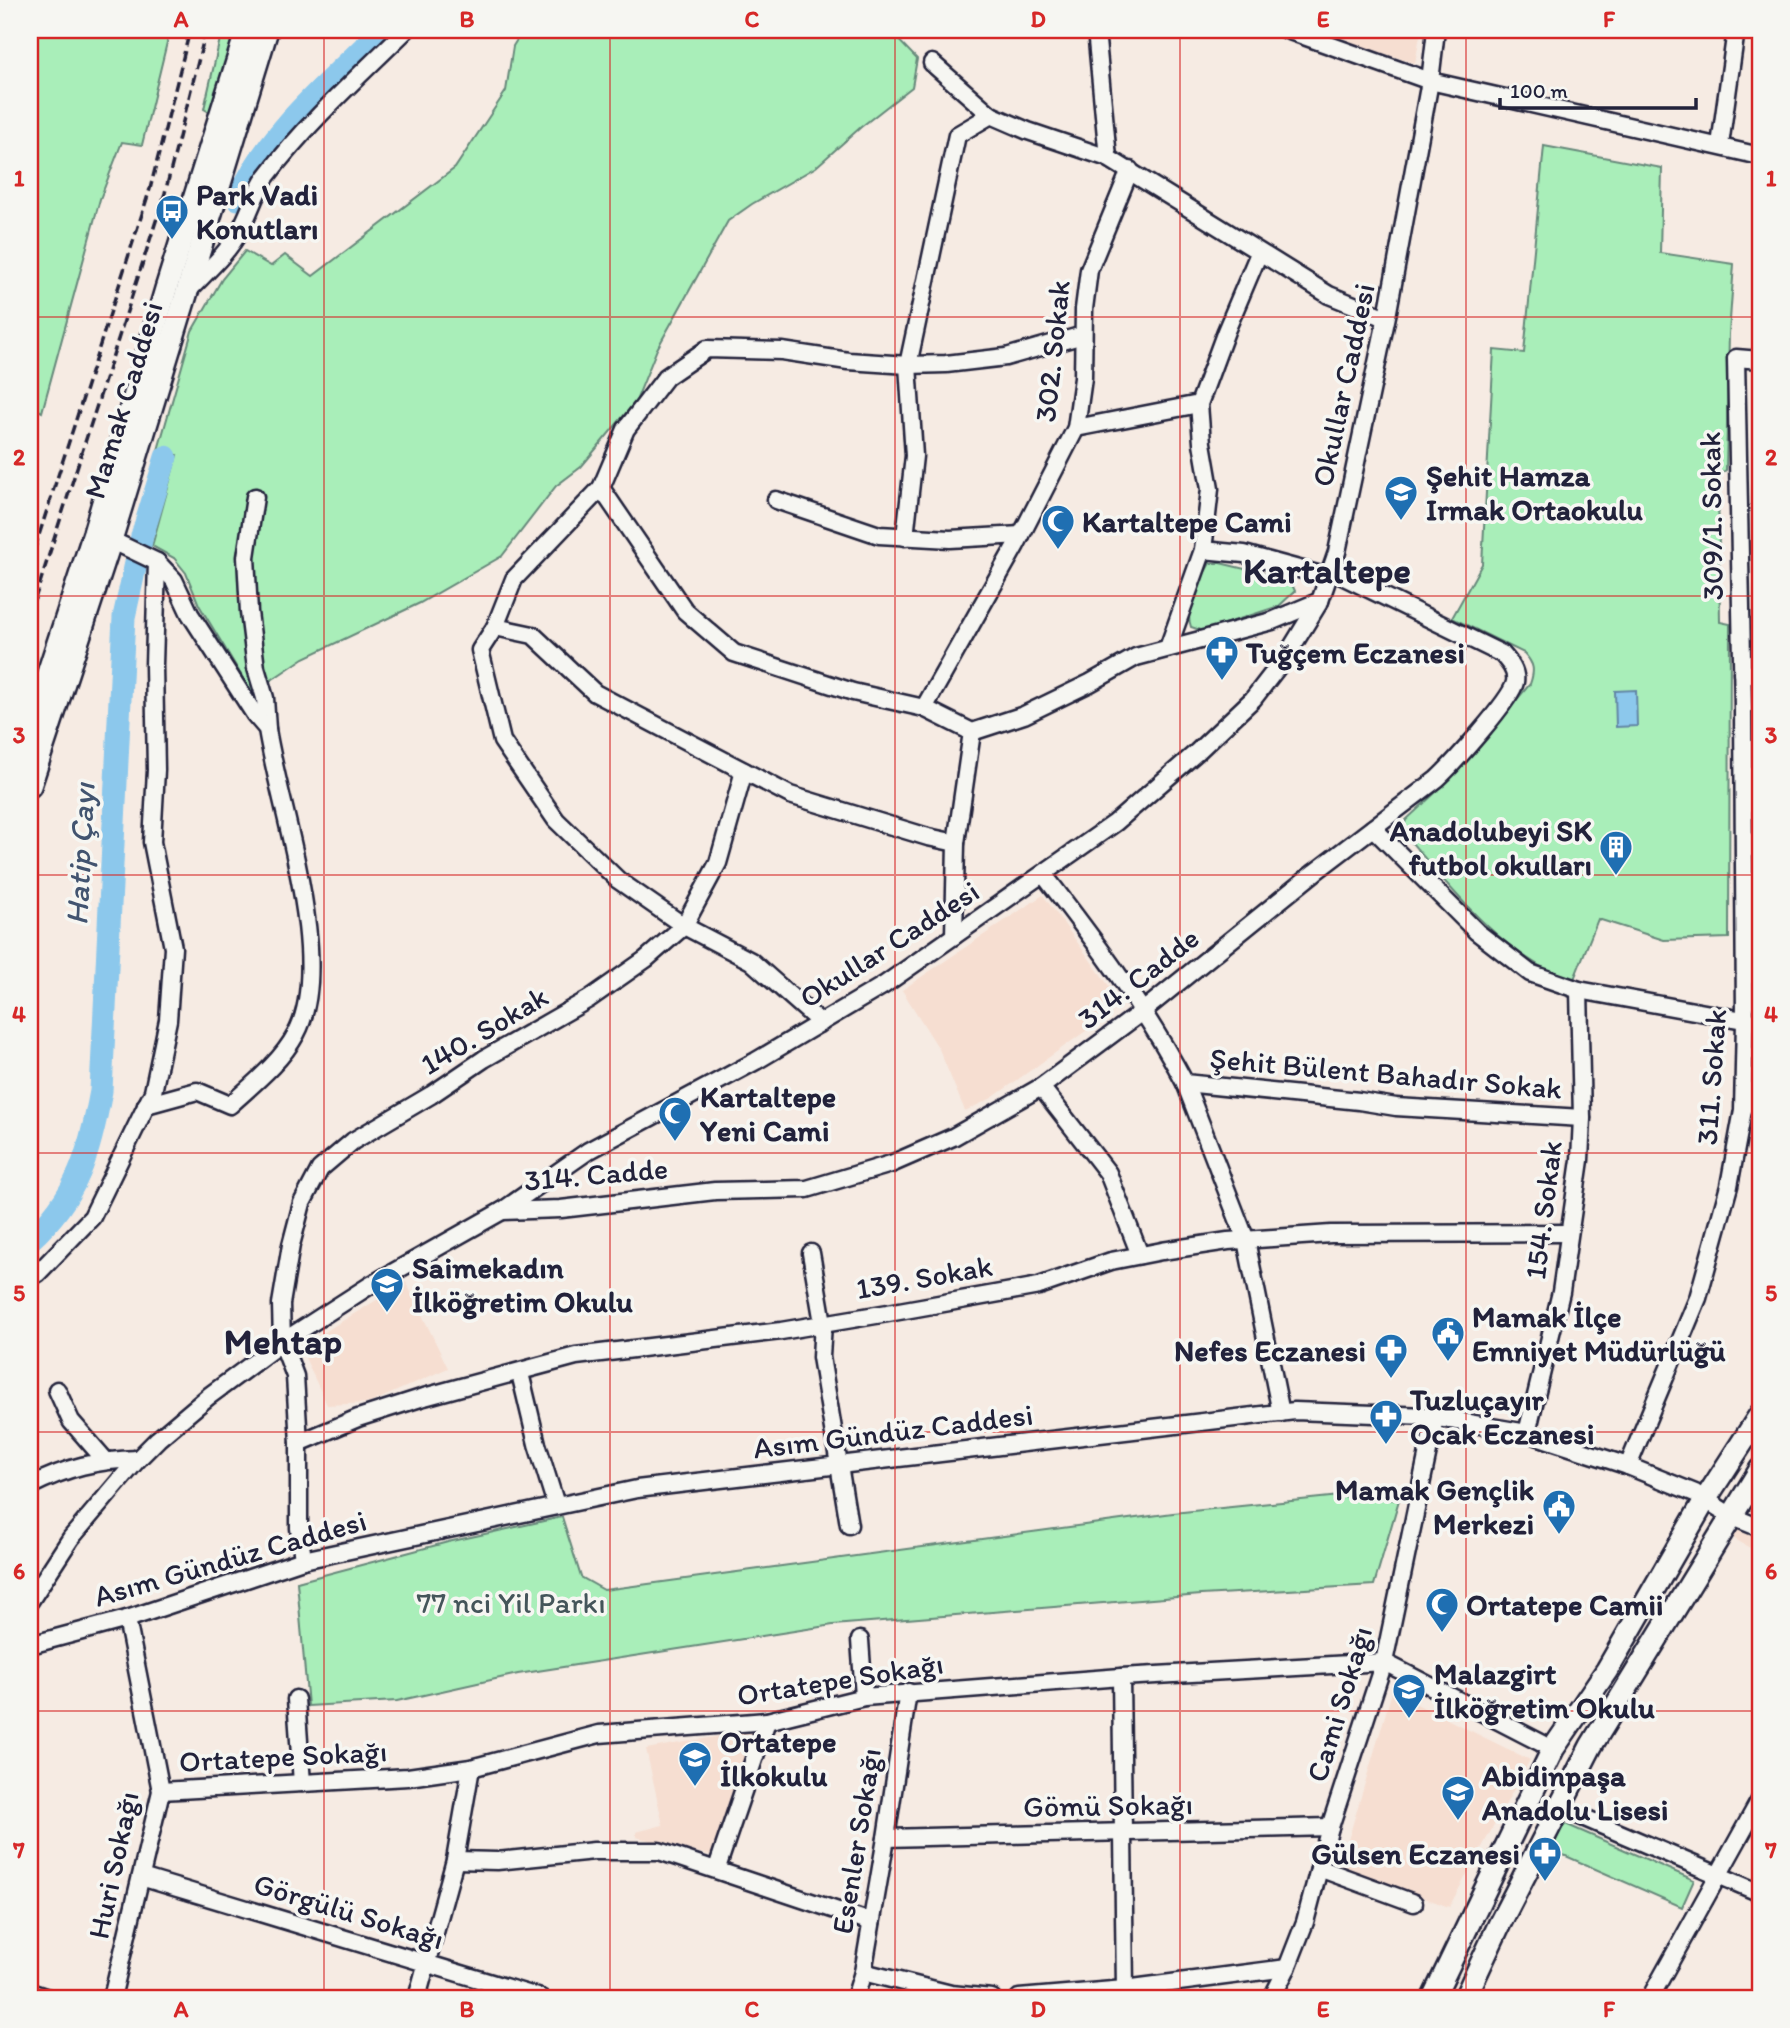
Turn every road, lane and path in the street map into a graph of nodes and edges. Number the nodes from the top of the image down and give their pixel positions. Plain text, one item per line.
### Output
1 (247, 30) edge
2 (267, 30) edge
3 (406, 30) edge
4 (1096, 30) edge
5 (1287, 30) edge
6 (1436, 30) edge
7 (1736, 30) edge
8 (932, 63) dead end
9 (1430, 81) junction
10 (991, 116) junction
11 (1720, 145) junction
12 (1760, 156) edge
13 (1108, 159) junction
14 (1130, 170) junction
15 (1259, 253) junction
16 (187, 293) junction
17 (1386, 318) junction
18 (1083, 335) junction
19 (1760, 360) edge
20 (908, 365) junction
21 (1199, 404) junction
22 (1076, 428) junction
23 (601, 488) junction
24 (255, 497) dead end
25 (776, 500) dead end
26 (1021, 535) junction
27 (905, 537) junction
28 (111, 540) junction
29 (1203, 550) junction
30 (153, 560) junction
31 (1329, 573) junction
32 (1320, 601) junction
33 (495, 627) junction
34 (1168, 648) junction
35 (1742, 673) junction
36 (1760, 675) edge
37 (924, 708) junction
38 (30, 728) edge
39 (267, 729) junction
40 (972, 732) junction
41 (744, 771) junction
42 (30, 786) edge
43 (1373, 828) junction
44 (956, 843) junction
45 (1044, 875) junction
46 (684, 926) junction
47 (954, 936) junction
48 (1579, 990) junction
49 (1143, 1011) junction
50 (1753, 1022) edge
51 (821, 1023) junction
52 (1185, 1083) junction
53 (1041, 1087) junction
54 (146, 1105) junction
55 (1582, 1118) junction
56 (502, 1210) junction
57 (1569, 1233) junction
58 (1246, 1240) junction
59 (811, 1254) dead end
60 (1140, 1255) junction
61 (30, 1277) edge
62 (823, 1323) junction
63 (282, 1342) junction
64 (520, 1373) junction
65 (57, 1390) dead end
66 (1281, 1413) junction
67 (1760, 1415) edge
68 (1435, 1418) junction
69 (1527, 1433) junction
70 (299, 1443) junction
71 (138, 1459) junction
72 (105, 1460) junction
73 (841, 1466) junction
74 (1628, 1466) junction
75 (1760, 1470) edge
76 (30, 1486) edge
77 (1705, 1500) junction
78 (556, 1506) junction
79 (1733, 1517) junction
80 (849, 1525) dead end
81 (1760, 1528) edge
82 (303, 1560) junction
83 (30, 1601) edge
84 (127, 1619) junction
85 (860, 1640) dead end
86 (30, 1645) edge
87 (1384, 1662) junction
88 (1121, 1677) junction
89 (908, 1692) junction
90 (864, 1697) junction
91 (296, 1699) dead end
92 (767, 1721) junction
93 (1553, 1749) junction
94 (471, 1768) junction
95 (302, 1783) junction
96 (161, 1791) junction
97 (1760, 1800) edge
98 (1559, 1807) junction
99 (1331, 1827) junction
100 (1122, 1834) junction
101 (886, 1838) junction
102 (455, 1860) junction
103 (717, 1868) junction
104 (1319, 1868) junction
105 (1719, 1874) junction
106 (141, 1877) junction
107 (1760, 1893) edge
108 (1414, 1902) dead end
109 (871, 1922) junction
110 (425, 1964) junction
111 (1287, 1968) junction
112 (863, 1972) junction
113 (1125, 1989) junction
114 (30, 1992) edge
115 (48, 1998) edge
116 (112, 1998) edge
117 (417, 1998) edge
118 (541, 1998) edge
119 (855, 1998) edge
120 (992, 1998) edge
121 (1019, 1998) edge
122 (1272, 1998) edge
123 (1433, 1998) edge
124 (1465, 1998) edge
125 (1650, 1998) edge

1 - 38 main road, Mamak Caddesi
2 - 16 main road, Mamak Caddesi
3 - 16 street
4 - 13 street
5 - 9 street
6 - 9 street, Okullar Caddesi
7 - 11 street
8 - 10 street
9 - 11 street
9 - 17 street, Okullar Caddesi
10 - 13 street
10 - 20 street
11 - 12 street
13 - 14 street
14 - 15 street
14 - 18 street, 302. Sokak
15 - 17 street
15 - 21 street
16 - 28 main road, Mamak Caddesi
17 - 31 street, Okullar Caddesi
18 - 20 street
18 - 22 street, 302. Sokak
19 - 35 street, 309/1. Sokak
20 - 23 street
20 - 27 street
21 - 22 street
21 - 29 street
22 - 26 street, 302. Sokak
23 - 33 street
23 - 37 street
24 - 39 street
25 - 27 street
26 - 27 street
26 - 37 street, 302. Sokak
28 - 30 street
28 - 42 main road, Mamak Caddesi
29 - 31 street, 314. Cadde
29 - 34 street
30 - 39 street
30 - 54 street
31 - 32 street, Okullar Caddesi
31 - 43 street, 314. Cadde
32 - 34 street
32 - 45 street, Okullar Caddesi
33 - 41 street
33 - 46 street
34 - 40 street
35 - 36 street
35 - 50 street, 311. Sokak
37 - 40 street
39 - 54 street
40 - 44 street
41 - 44 street
41 - 46 street, 140. Sokak
43 - 48 street
43 - 49 street, 314. Cadde
44 - 47 street
45 - 47 street, Okullar Caddesi
45 - 49 street, Şehit Bülent Bahadır Sokak
46 - 51 street
46 - 63 street, 140. Sokak
47 - 51 street, Okullar Caddesi
48 - 50 street
48 - 55 street, 154. Sokak
49 - 52 street, Şehit Bülent Bahadır Sokak
49 - 53 street, 314. Cadde
50 - 74 street, 311. Sokak
51 - 56 street, Okullar Caddesi
52 - 55 street, Şehit Bülent Bahadır Sokak
52 - 58 street
53 - 56 street, 314. Cadde
53 - 60 street
54 - 61 street
55 - 57 street, 154. Sokak
56 - 63 street, Okullar Caddesi
57 - 58 street, 139. Sokak
57 - 69 street, 154. Sokak
58 - 60 street, 139. Sokak
58 - 66 street
59 - 62 street
60 - 62 street, 139. Sokak
62 - 64 street, 139. Sokak
62 - 73 street
63 - 70 street, 140. Sokak
63 - 71 street, Okullar Caddesi
64 - 70 street, 139. Sokak
64 - 78 street
65 - 72 street
66 - 68 street, Asım Gündüz Caddesi
66 - 73 street, Asım Gündüz Caddesi
67 - 77 main road
68 - 69 street, Asım Gündüz Caddesi
68 - 87 street, Cami Sokağı
69 - 74 street, Asım Gündüz Caddesi
70 - 82 street, 140. Sokak
71 - 72 street
71 - 83 street, Okullar Caddesi
72 - 76 street
73 - 78 street, Asım Gündüz Caddesi
73 - 80 street
74 - 77 street, Asım Gündüz Caddesi
75 - 79 main road
77 - 79 street, Asım Gündüz Caddesi
77 - 93 main road
78 - 82 street, Asım Gündüz Caddesi
79 - 81 street, Asım Gündüz Caddesi
79 - 98 main road
82 - 84 street, Asım Gündüz Caddesi
84 - 86 street, Asım Gündüz Caddesi
84 - 96 street, Huri Sokağı
85 - 90 street
87 - 88 street, Ortatepe Sokağı
87 - 93 street
87 - 99 street, Cami Sokağı
88 - 89 street, Ortatepe Sokağı
88 - 100 street
89 - 90 street, Ortatepe Sokağı
89 - 101 street, Esenler Sokağı
90 - 92 street, Ortatepe Sokağı
91 - 95 street
92 - 94 street, Ortatepe Sokağı
92 - 103 street
93 - 123 main road
94 - 95 street, Ortatepe Sokağı
94 - 102 street
95 - 96 street, Ortatepe Sokağı
96 - 106 street, Huri Sokağı
97 - 105 street
98 - 105 street
98 - 124 main road
99 - 100 street, Gömü Sokağı
99 - 104 street, Cami Sokağı
100 - 101 street, Gömü Sokağı
100 - 113 street
101 - 109 street, Esenler Sokağı
102 - 103 street
102 - 110 street
103 - 109 street
104 - 108 street
104 - 111 street, Cami Sokağı
105 - 107 street
105 - 125 street
106 - 110 street, Görgülü Sokağı
106 - 116 street, Huri Sokağı
109 - 112 street, Esenler Sokağı
110 - 117 street
110 - 118 street, Görgülü Sokağı
111 - 113 street
111 - 122 street, Cami Sokağı
112 - 119 street, Esenler Sokağı
112 - 120 street
113 - 121 street
114 - 115 street

